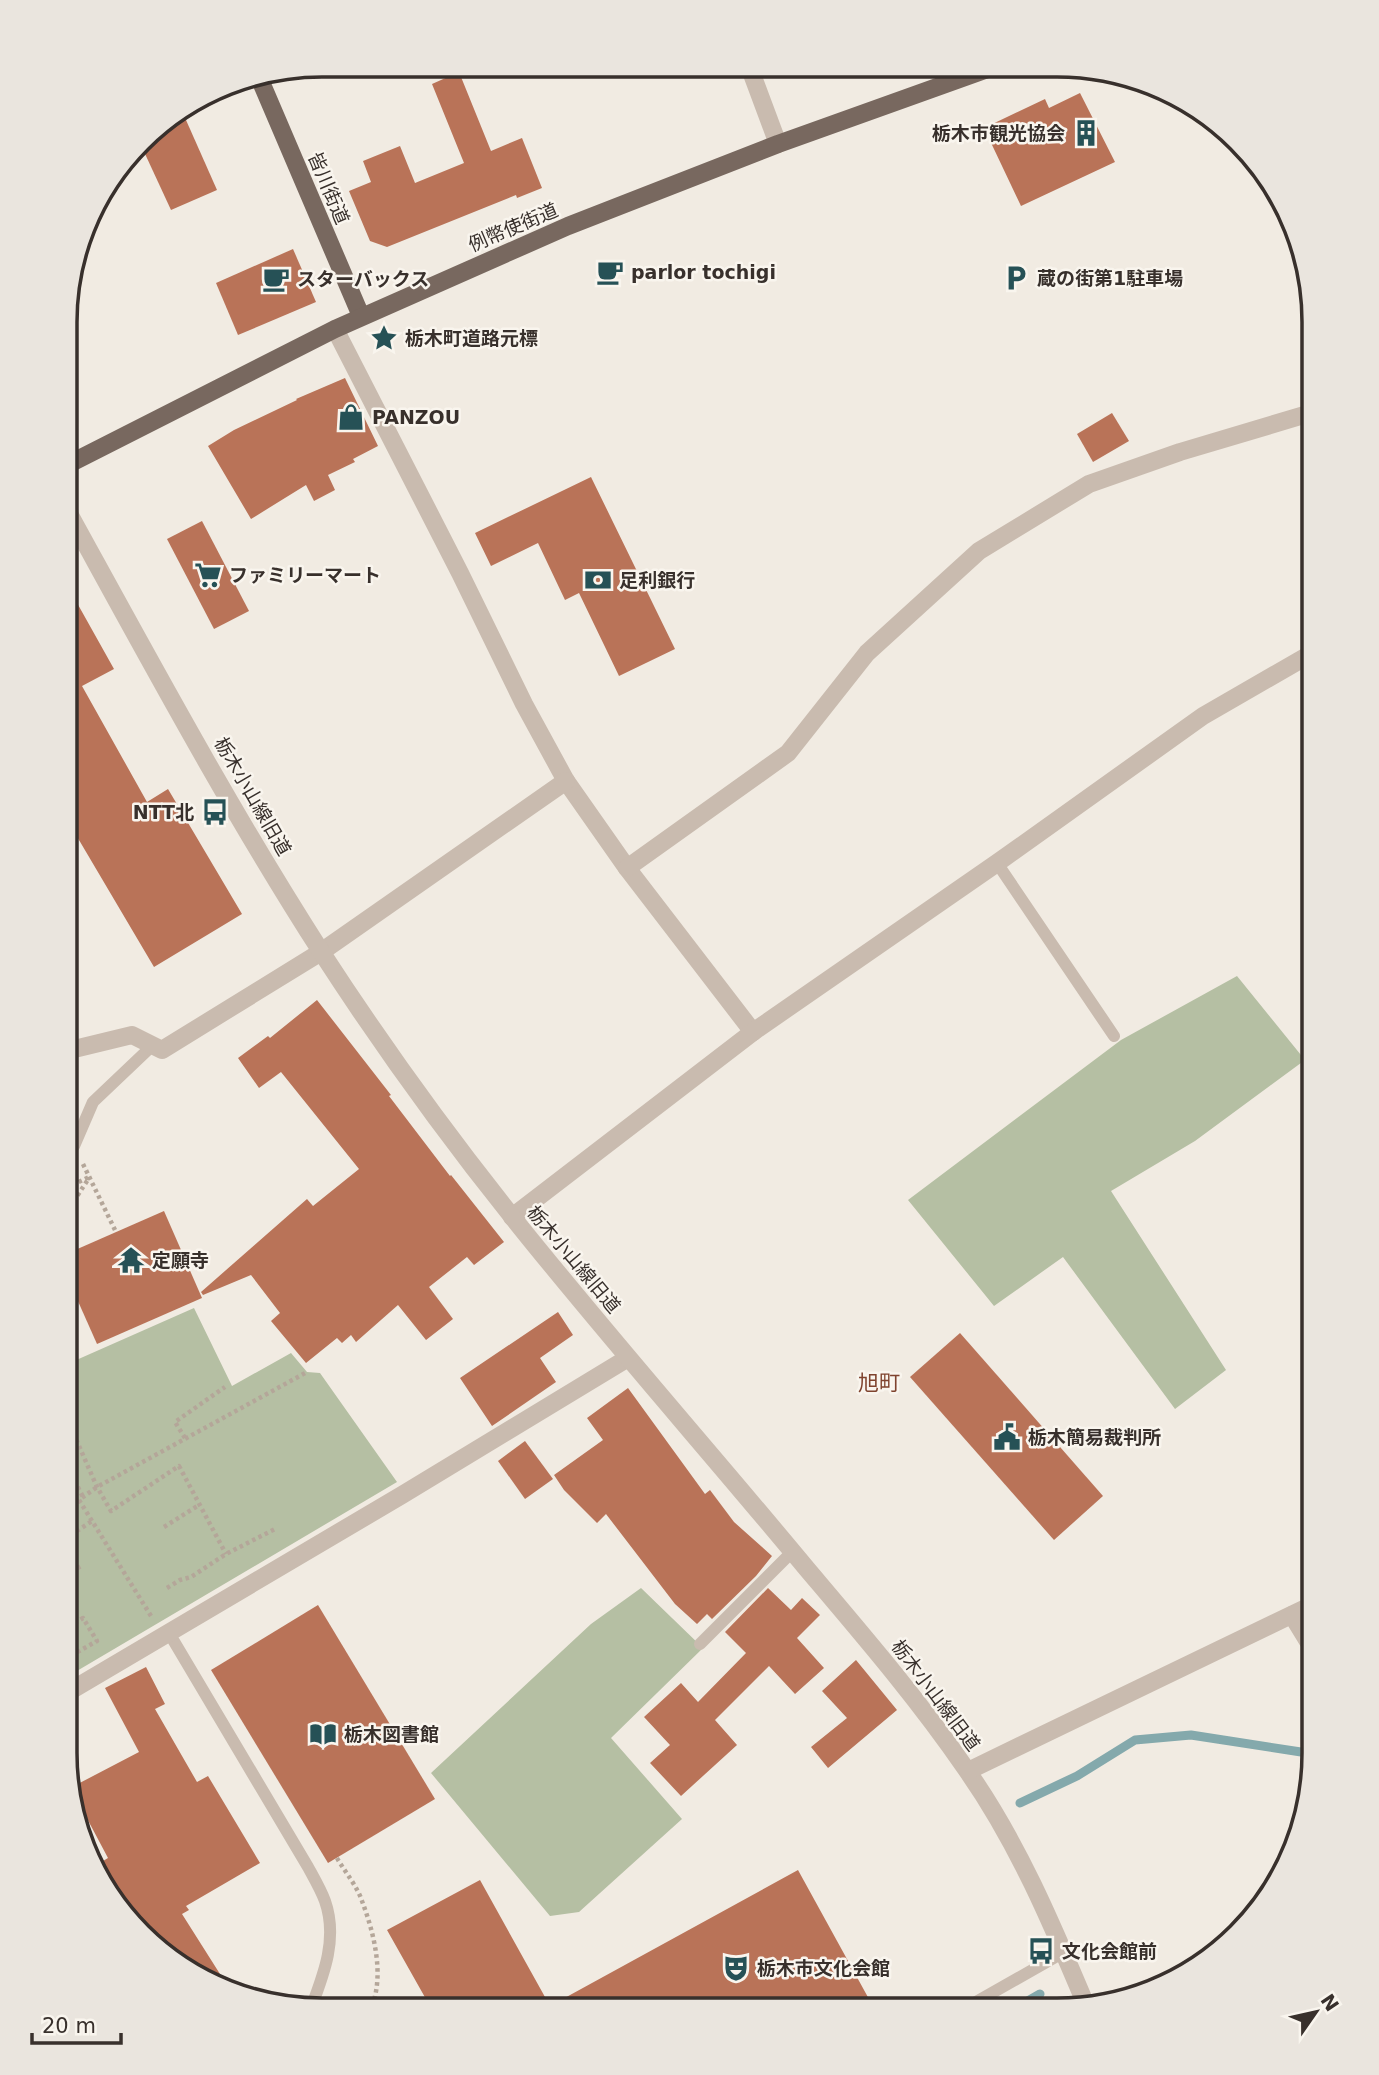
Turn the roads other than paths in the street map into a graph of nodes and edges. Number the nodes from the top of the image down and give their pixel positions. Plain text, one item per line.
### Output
1 (753, 77) edge
2 (965, 77) edge
3 (262, 85) edge
4 (778, 144) junction
5 (361, 316) junction
6 (335, 329) junction
7 (1302, 416) edge
8 (77, 461) edge
9 (77, 528) edge
10 (1302, 659) edge
11 (566, 781) junction
12 (997, 863) junction
13 (627, 868) junction
14 (321, 952) junction
15 (753, 1032) junction
16 (1114, 1036) dead end
17 (153, 1045) junction
18 (77, 1048) edge
19 (77, 1139) edge
20 (512, 1217) junction
21 (628, 1358) junction
22 (793, 1551) junction
23 (1301, 1610) edge
24 (1292, 1615) junction
25 (1301, 1630) edge
26 (169, 1633) junction
27 (700, 1644) dead end
28 (77, 1687) edge
29 (968, 1772) junction
30 (1064, 1952) junction
31 (1082, 1996) edge
32 (315, 1998) edge
33 (983, 1998) edge

1 - 4 street
2 - 4 main road, 例幣使街道
3 - 5 main road, 皆川街道
4 - 5 main road, 例幣使街道
5 - 6 main road, 例幣使街道
6 - 8 main road, 例幣使街道
6 - 11 street
7 - 13 street
9 - 14 street, 栃木小山線旧道
10 - 12 street
11 - 13 street
11 - 14 street
12 - 15 street
12 - 16 lane
13 - 15 street
14 - 17 street
14 - 20 street, 栃木小山線旧道
15 - 20 street
17 - 18 street
17 - 19 lane
20 - 21 street, 栃木小山線旧道
21 - 22 street, 栃木小山線旧道
21 - 26 street
22 - 27 lane
22 - 29 street, 栃木小山線旧道
23 - 24 street
24 - 25 street
24 - 29 street
26 - 28 street
26 - 32 lane
29 - 30 street, 栃木小山線旧道
30 - 31 street, 栃木小山線旧道
30 - 33 lane

